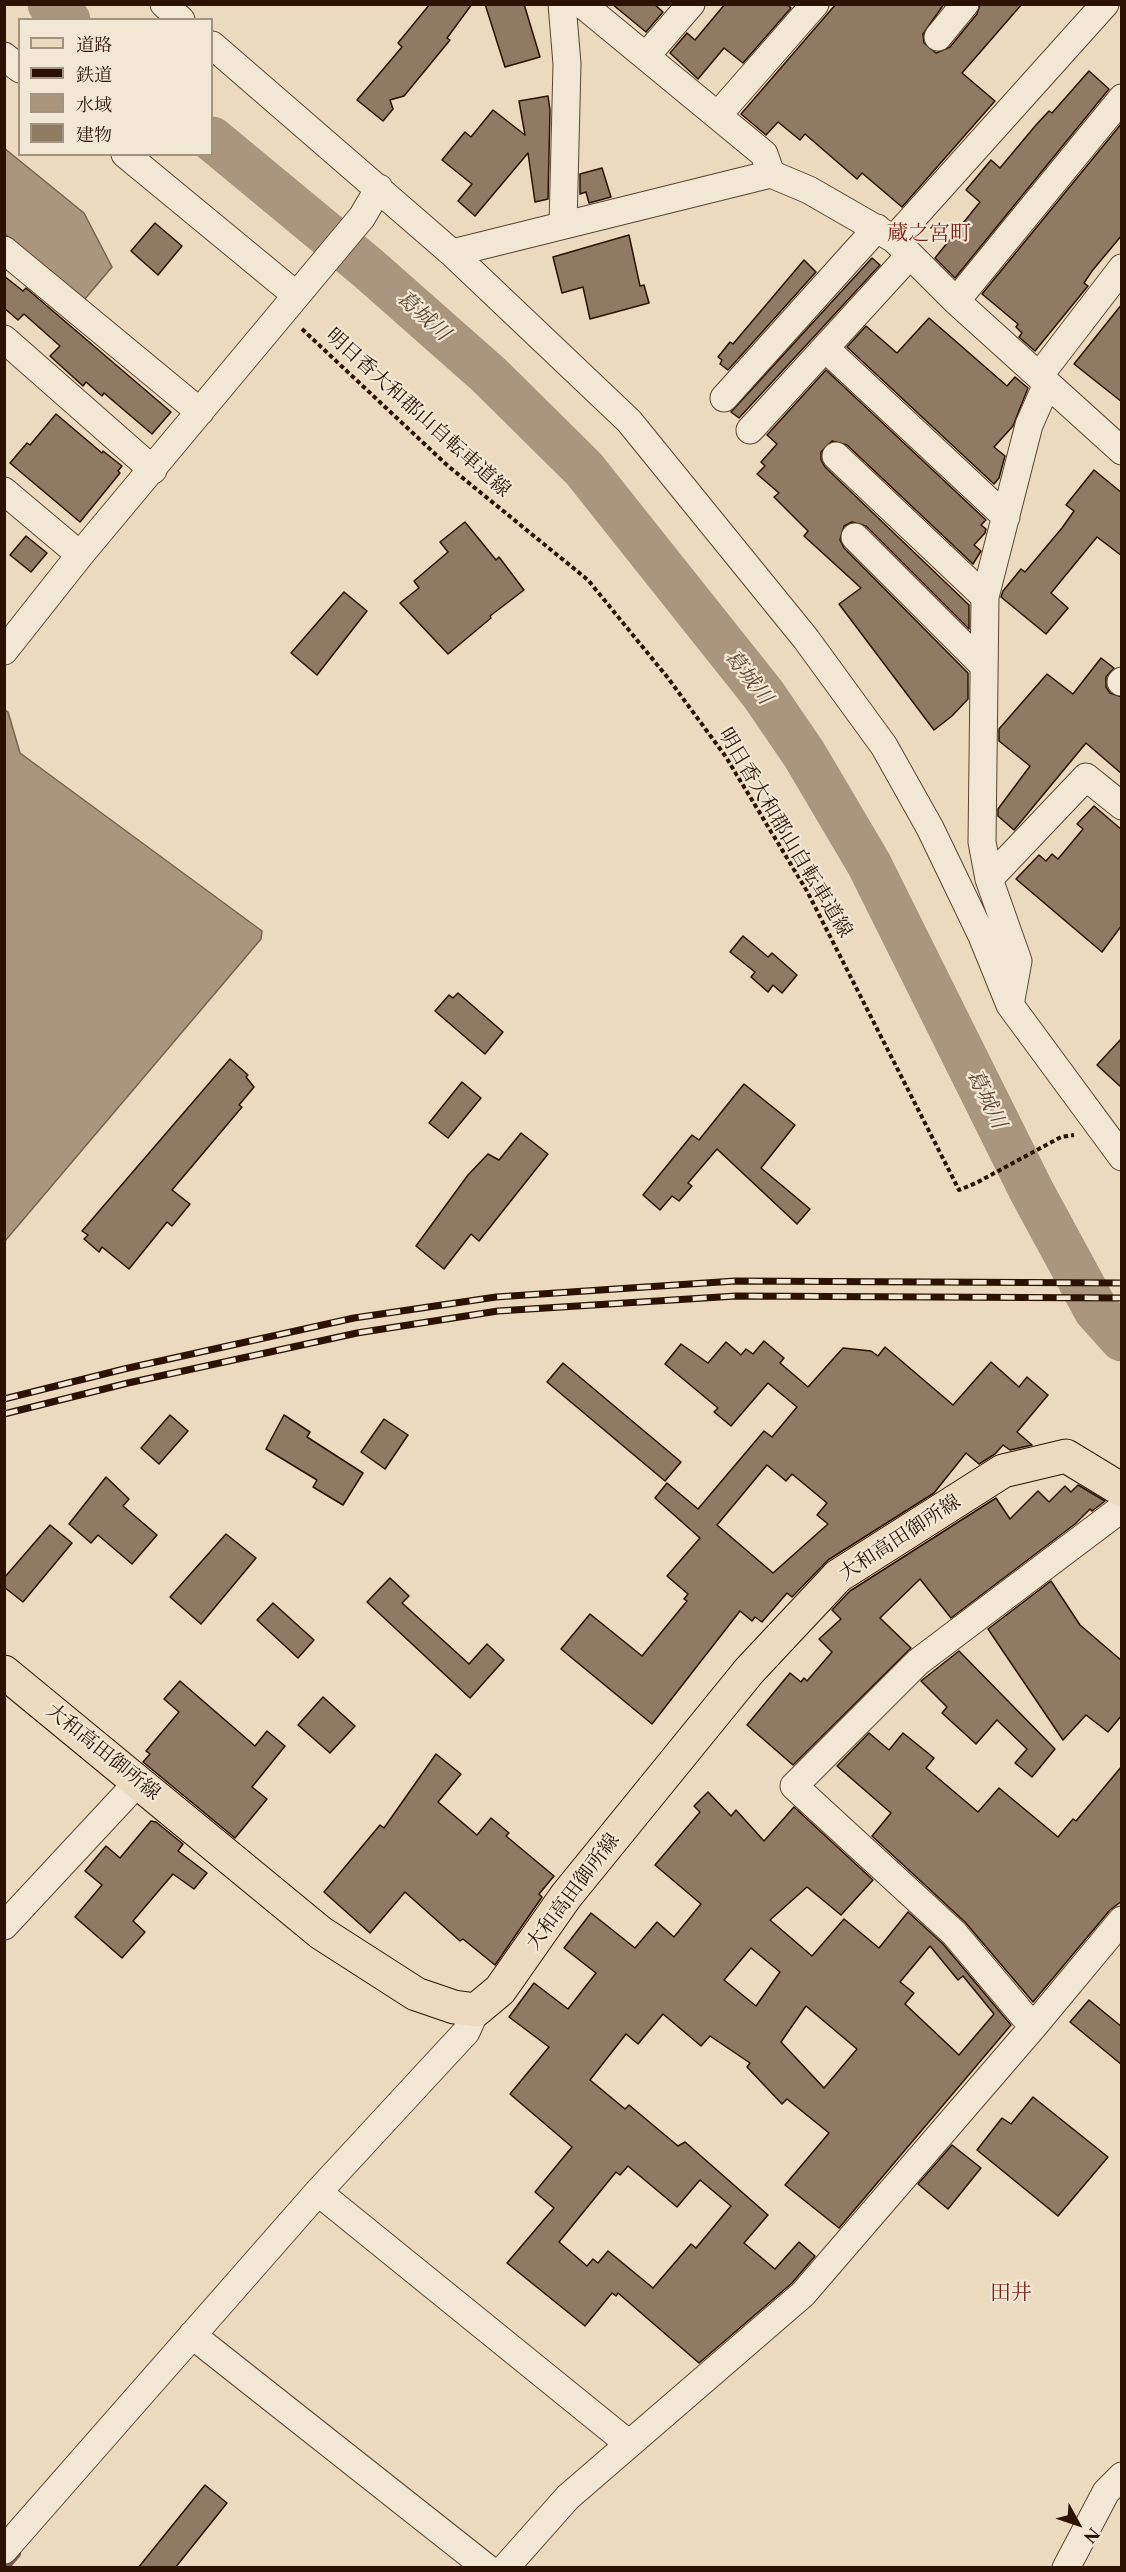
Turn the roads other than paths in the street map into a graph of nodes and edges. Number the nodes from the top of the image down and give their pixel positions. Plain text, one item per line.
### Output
1 (164, 4) edge
2 (562, 4) edge
3 (582, 4) edge
4 (691, 4) edge
5 (814, 4) edge
6 (965, 4) edge
7 (1105, 4) edge
8 (179, 18) edge
9 (938, 37) dead end
10 (213, 46) edge
11 (4, 56) edge
12 (646, 56) junction
13 (18, 67) edge
14 (1122, 98) edge
15 (718, 115) junction
16 (127, 156) edge
17 (771, 174) junction
18 (379, 188) junction
19 (563, 225) junction
20 (894, 241) junction
21 (4, 250) edge
22 (452, 253) junction
23 (1122, 268) edge
24 (294, 297) junction
25 (956, 301) junction
26 (4, 339) edge
27 (825, 348) junction
28 (1043, 380) junction
29 (724, 398) dead end
30 (200, 412) junction
31 (750, 430) dead end
32 (1122, 451) edge
33 (836, 456) dead end
34 (153, 470) junction
35 (4, 491) edge
36 (1006, 517) junction
37 (855, 537) dead end
38 (80, 555) junction
39 (985, 597) junction
40 (4, 651) edge
41 (984, 673) junction
42 (1122, 806) edge
43 (989, 879) junction
44 (1010, 1005) junction
45 (1122, 1156) edge
46 (1122, 1490) edge
47 (1122, 1508) edge
48 (4, 1672) edge
49 (139, 1781) junction
50 (1122, 1920) edge
51 (4, 1926) edge
52 (476, 2010) junction
53 (1033, 2027) junction
54 (318, 2192) junction
55 (192, 2335) junction
56 (629, 2444) junction
57 (1122, 2476) edge
58 (4, 2550) edge
59 (487, 2568) edge
60 (504, 2568) edge
61 (1065, 2568) edge

1 - 8 street
2 - 19 street
3 - 12 street
4 - 12 street
5 - 15 street
6 - 9 street
7 - 20 street
10 - 18 street
11 - 13 street
12 - 15 street
14 - 25 street
15 - 17 street
16 - 24 street
17 - 19 street
17 - 20 street
18 - 22 street
18 - 24 street
19 - 22 street
20 - 25 street
20 - 27 street
20 - 29 street
21 - 30 street
22 - 44 street
23 - 28 street
24 - 30 street
25 - 28 street
26 - 34 street
27 - 31 street
27 - 36 street
28 - 32 street
28 - 36 street
30 - 34 street
33 - 39 street
34 - 38 street
35 - 38 street
36 - 39 street
37 - 41 street
38 - 40 street
39 - 41 street
41 - 43 street
42 - 43 street
43 - 44 street
44 - 45 street
46 - 52 main road, 大和高田御所線
47 - 53 street
48 - 49 main road, 大和高田御所線
49 - 51 street
49 - 52 main road, 大和高田御所線
50 - 53 street
52 - 54 street
53 - 56 street
54 - 55 street
54 - 56 street
55 - 58 street
55 - 59 street
56 - 60 street
57 - 61 street

